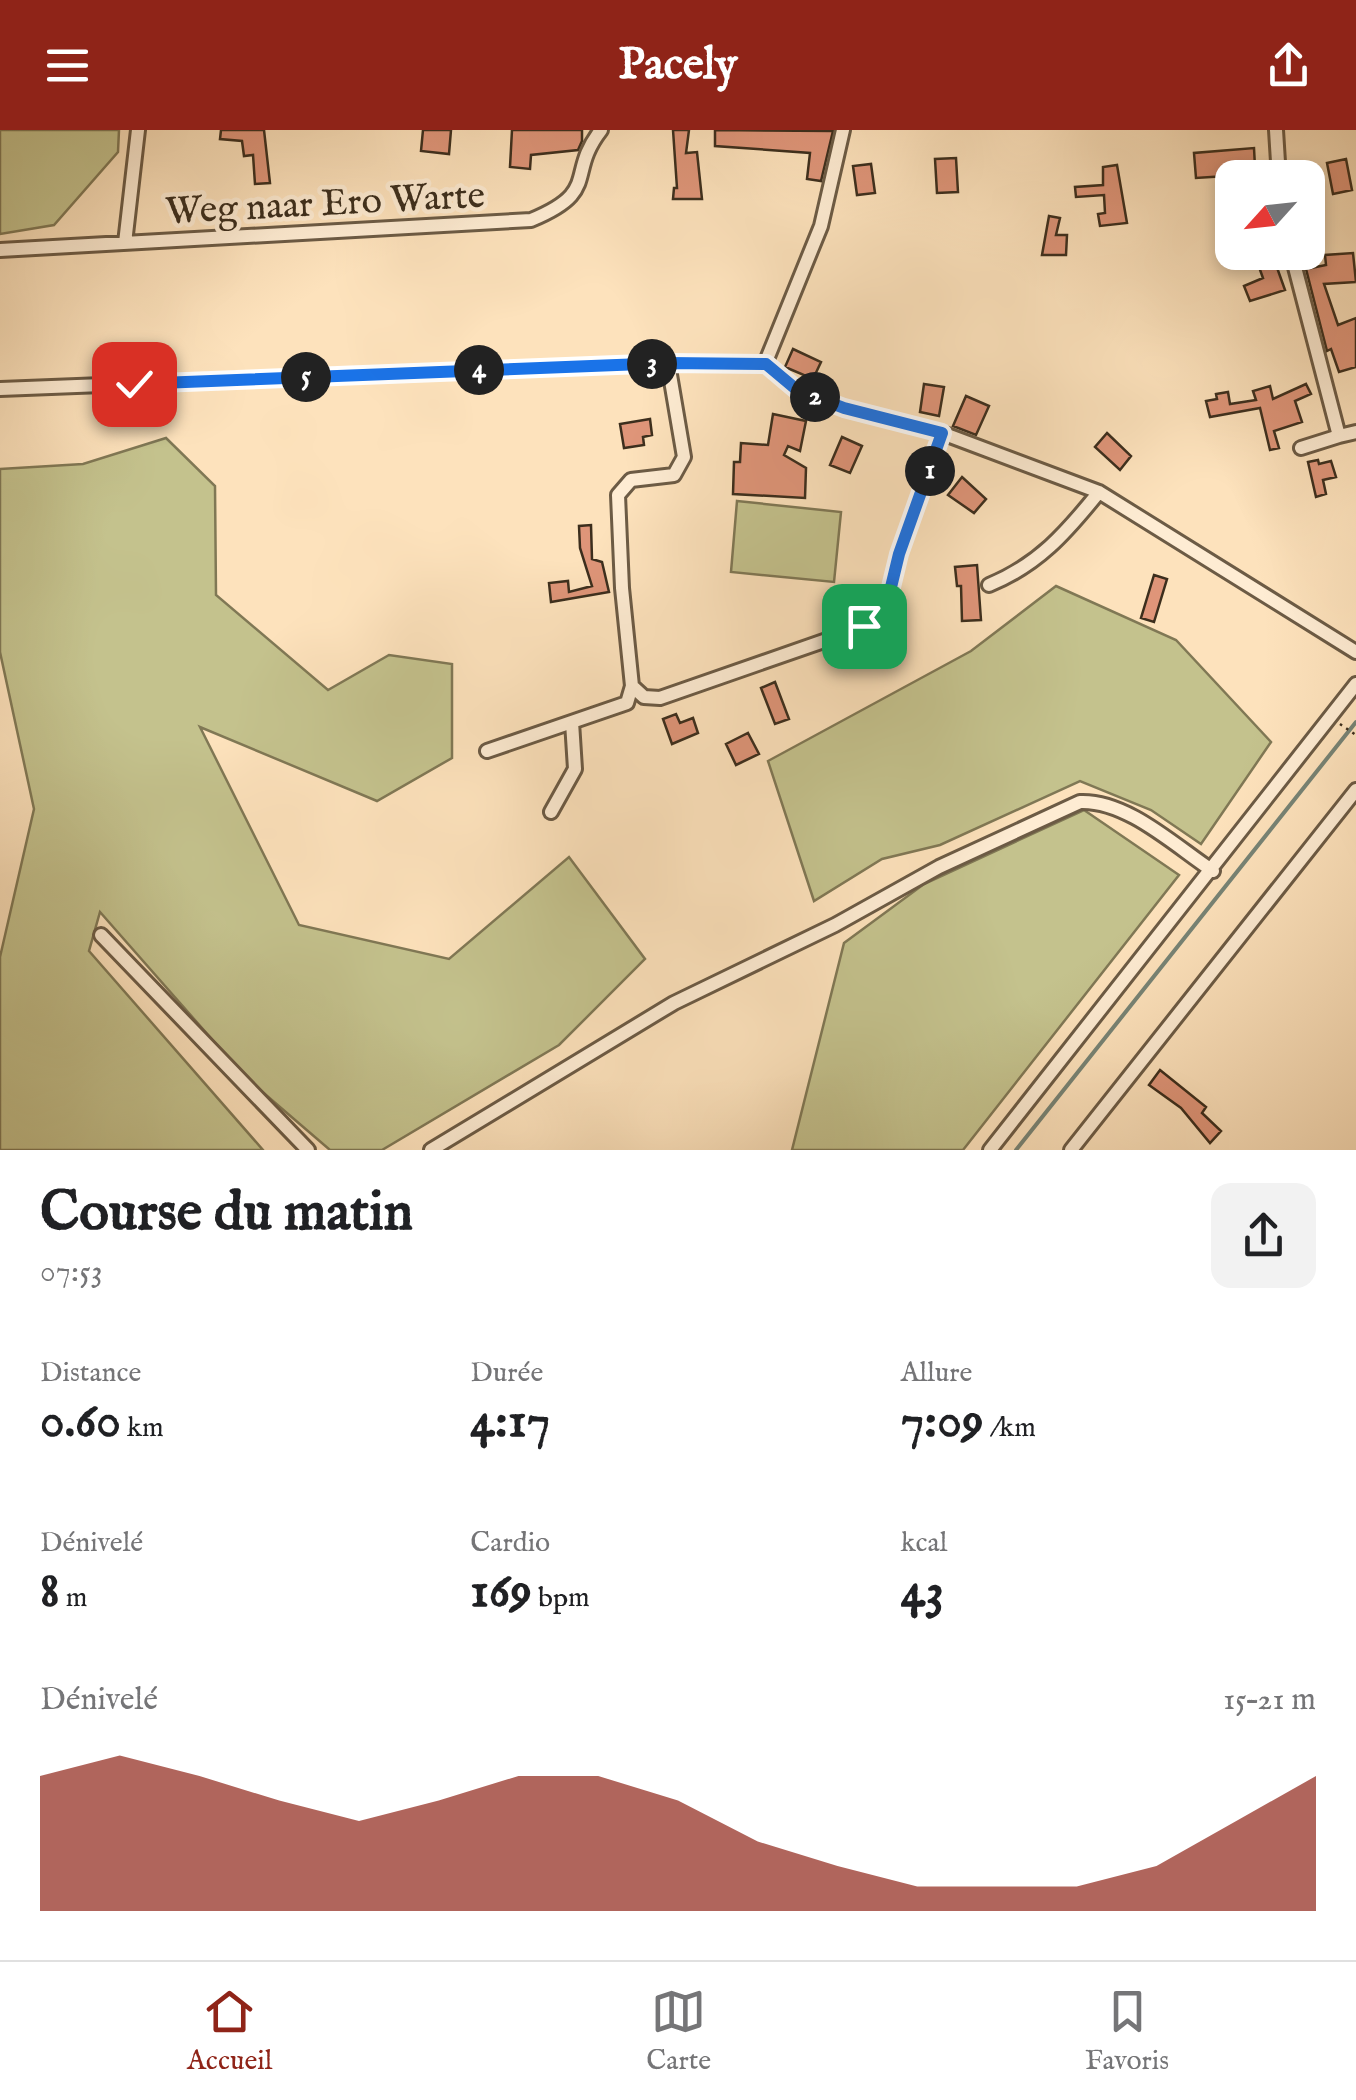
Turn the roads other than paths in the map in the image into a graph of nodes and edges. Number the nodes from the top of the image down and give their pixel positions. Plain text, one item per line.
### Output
1 (138, 130) edge
2 (601, 130) edge
3 (843, 130) edge
4 (1276, 130) edge
5 (1278, 160) edge
6 (125, 244) junction
7 (0, 250) edge
8 (1296, 270) edge
9 (668, 363) junction
10 (766, 364) junction
11 (0, 389) edge
12 (1356, 432) edge
13 (942, 433) junction
14 (1339, 436) junction
15 (1301, 448) dead end
16 (1099, 492) junction
17 (989, 585) dead end
18 (1356, 652) edge
19 (1356, 684) edge
20 (632, 686) junction
21 (572, 722) junction
22 (487, 751) dead end
23 (1356, 790) edge
24 (552, 812) dead end
25 (1214, 871) junction
26 (102, 935) dead end
27 (308, 1150) edge
28 (432, 1150) edge
29 (990, 1150) edge
30 (1071, 1150) edge

1 - 6 street
2 - 6 street, Weg naar Ero Warte
3 - 10 street
4 - 5 street
6 - 7 street, Weg naar Ero Warte
8 - 14 street
9 - 10 street
9 - 11 street
9 - 20 street
10 - 13 street
12 - 14 street
13 - 16 street
13 - 20 street
14 - 15 street
16 - 17 street
16 - 18 street
19 - 25 street
20 - 21 street
21 - 22 street
21 - 24 street
23 - 30 street
25 - 28 street
25 - 29 street
26 - 27 street

